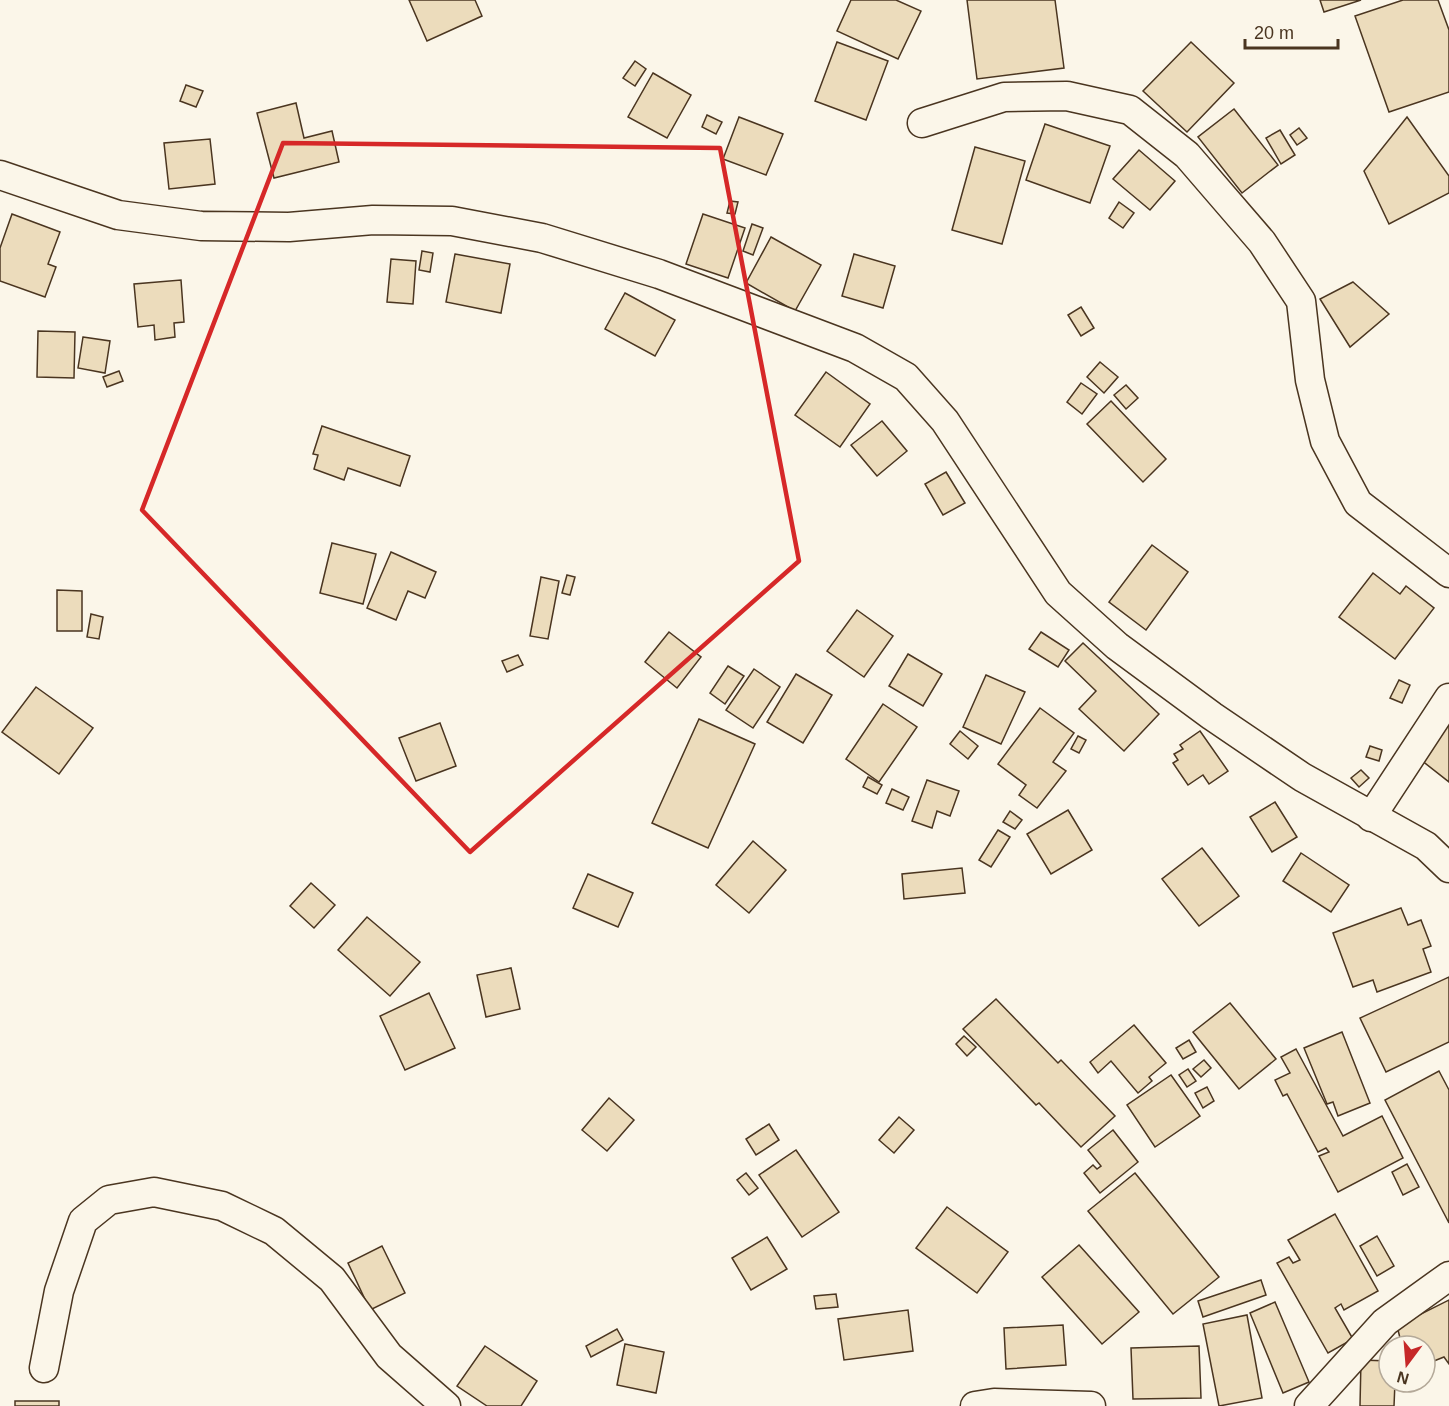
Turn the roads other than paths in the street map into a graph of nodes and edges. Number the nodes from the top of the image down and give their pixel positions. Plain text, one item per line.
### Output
1 (922, 123) dead end
2 (0, 175) edge
3 (1449, 573) edge
4 (1449, 698) edge
5 (1371, 817) junction
6 (1449, 868) edge
7 (1449, 1276) edge
8 (44, 1368) dead end
9 (446, 1406) edge
10 (975, 1406) edge
11 (1091, 1406) edge
12 (1309, 1406) edge

1 - 3 street
2 - 5 street
4 - 5 street
5 - 6 street
7 - 12 street
8 - 9 street
10 - 11 street

